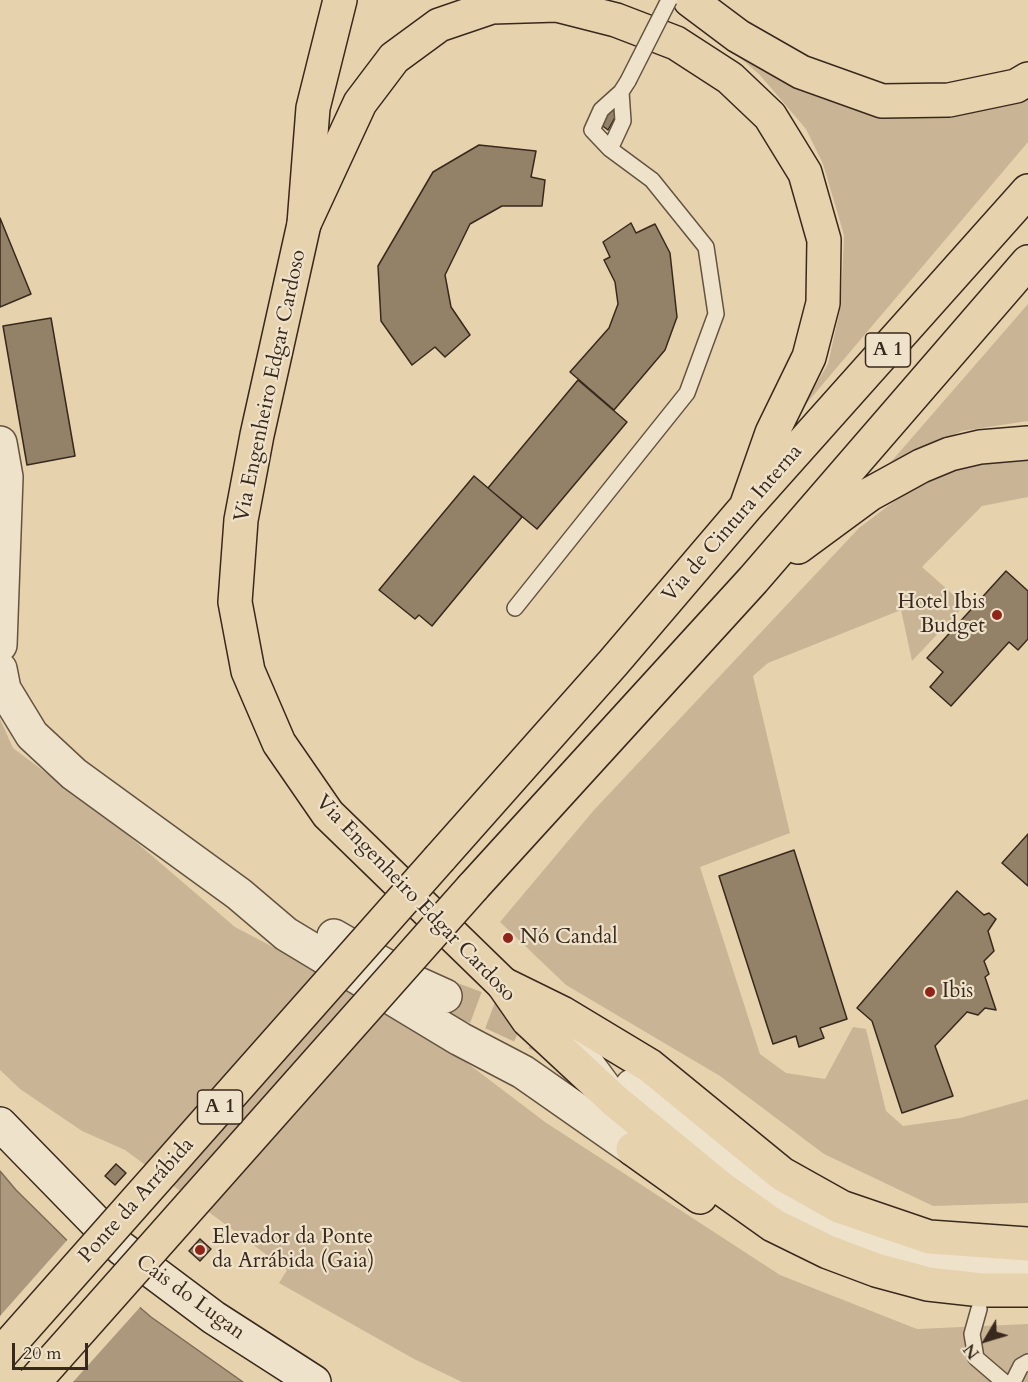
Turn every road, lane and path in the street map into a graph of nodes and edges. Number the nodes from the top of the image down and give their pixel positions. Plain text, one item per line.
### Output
1 (340, 0) edge
2 (669, 0) edge
3 (690, 0) edge
4 (1028, 79) edge
5 (624, 86) junction
6 (610, 149) junction
7 (1028, 191) edge
8 (304, 224) junction
9 (1028, 262) edge
10 (0, 443) edge
11 (1028, 443) edge
12 (746, 507) junction
13 (753, 580) junction
14 (515, 608) dead end
15 (0, 645) edge
16 (0, 669) edge
17 (440, 858) joint
18 (239, 894) junction
19 (503, 984) junction
20 (445, 996) tunnel mouth
21 (562, 1013) junction
22 (623, 1094) junction
23 (0, 1124) edge
24 (633, 1149) joint
25 (1028, 1244) edge
26 (1028, 1271) edge
27 (1028, 1290) edge
28 (979, 1308) junction
29 (1028, 1308) edge
30 (0, 1355) edge
31 (1028, 1362) edge
32 (34, 1382) edge
33 (314, 1382) edge
34 (1004, 1382) edge
35 (1013, 1382) edge

1 - 8 main road, Via Engenheiro Edgar Cardoso
2 - 5 lane, bridge
3 - 4 main road
5 - 6 lane
5 - 6 lane
6 - 14 lane
7 - 12 main road, Via de Cintura Interna / A 1
8 - 12 main road
8 - 19 main road, Via Engenheiro Edgar Cardoso
9 - 13 main road, A 1
10 - 15 street
11 - 13 main road
12 - 17 main road, Via de Cintura Interna / A 1
13 - 32 main road, Ponte da Arrábida / A 1, bridge
16 - 18 street
17 - 30 main road, Ponte da Arrábida / A 1, bridge
18 - 20 street
18 - 24 street
19 - 21 main road
19 - 22 main road, Via Engenheiro Edgar Cardoso
21 - 22 lane
21 - 25 main road
22 - 26 street
22 - 27 main road, Via Engenheiro Edgar Cardoso
23 - 33 street, Cais do Lugan
24 - 28 main road
28 - 29 main road
28 - 34 lane
31 - 35 lane

